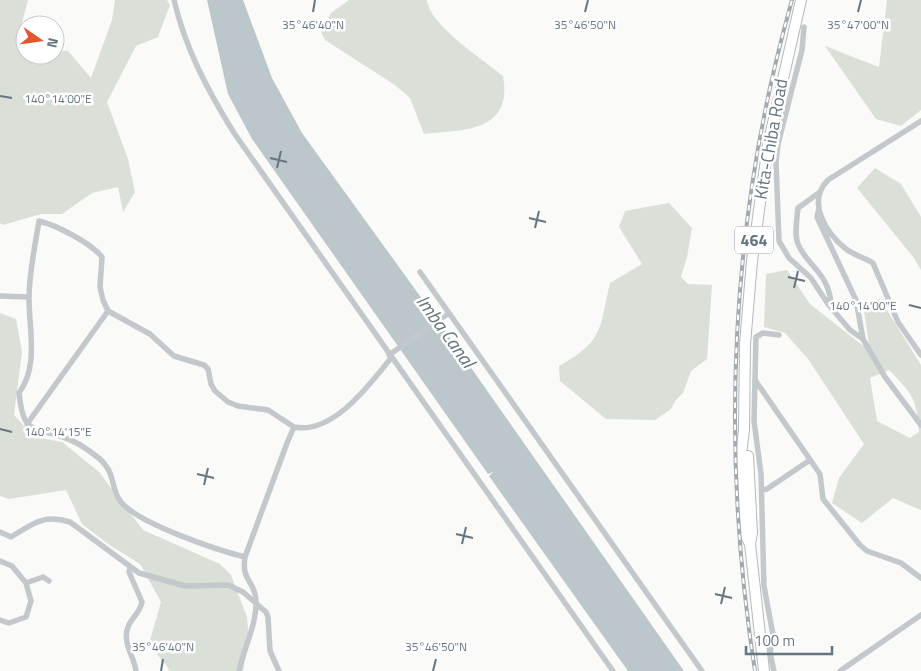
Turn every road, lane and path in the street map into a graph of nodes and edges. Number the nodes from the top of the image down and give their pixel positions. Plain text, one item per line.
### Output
1 (174, 0) edge
2 (801, 0) edge
3 (804, 27) dead end
4 (921, 121) edge
5 (820, 192) junction
6 (819, 208) junction
7 (420, 272) dead end
8 (0, 296) edge
9 (29, 297) junction
10 (828, 304) junction
11 (108, 311) junction
12 (449, 313) junction
13 (779, 335) dead end
14 (863, 339) junction
15 (921, 355) edge
16 (390, 356) junction
17 (755, 380) junction
18 (28, 424) junction
19 (921, 426) edge
20 (294, 427) junction
21 (744, 430) junction
22 (810, 460) junction
23 (762, 491) junction
24 (749, 494) junction
25 (0, 532) edge
26 (750, 544) junction
27 (245, 557) junction
28 (0, 561) edge
29 (130, 568) junction
30 (921, 578) edge
31 (50, 581) dead end
32 (26, 583) junction
33 (256, 602) junction
34 (921, 615) edge
35 (0, 620) edge
36 (136, 671) edge
37 (239, 671) edge
38 (279, 671) edge
39 (613, 671) edge
40 (702, 671) edge
41 (764, 671) edge
42 (774, 671) edge
43 (840, 671) edge

1 - 16 street
2 - 21 highway, Kita-Chiba Road / 464
3 - 10 street
4 - 5 street
5 - 6 street
5 - 10 street
6 - 14 street
6 - 15 street
7 - 12 street
8 - 9 street
9 - 11 street
9 - 18 street
10 - 14 street
11 - 18 street
11 - 20 street
12 - 16 street
12 - 40 street
13 - 17 street
14 - 19 street
16 - 20 street
16 - 39 street
17 - 22 street
17 - 23 street
18 - 27 street
20 - 27 street
21 - 24 highway, Kita-Chiba Road / 464
21 - 26 highway, Kita-Chiba Road / 464
22 - 23 street
22 - 30 street
23 - 24 street
23 - 42 street
24 - 26 highway, Kita-Chiba Road / 464
25 - 29 street
26 - 41 highway, Kita-Chiba Road / 464
27 - 33 street
28 - 32 street
29 - 33 street
29 - 36 street
31 - 32 street
32 - 35 street
33 - 37 street
33 - 38 street
34 - 43 street

